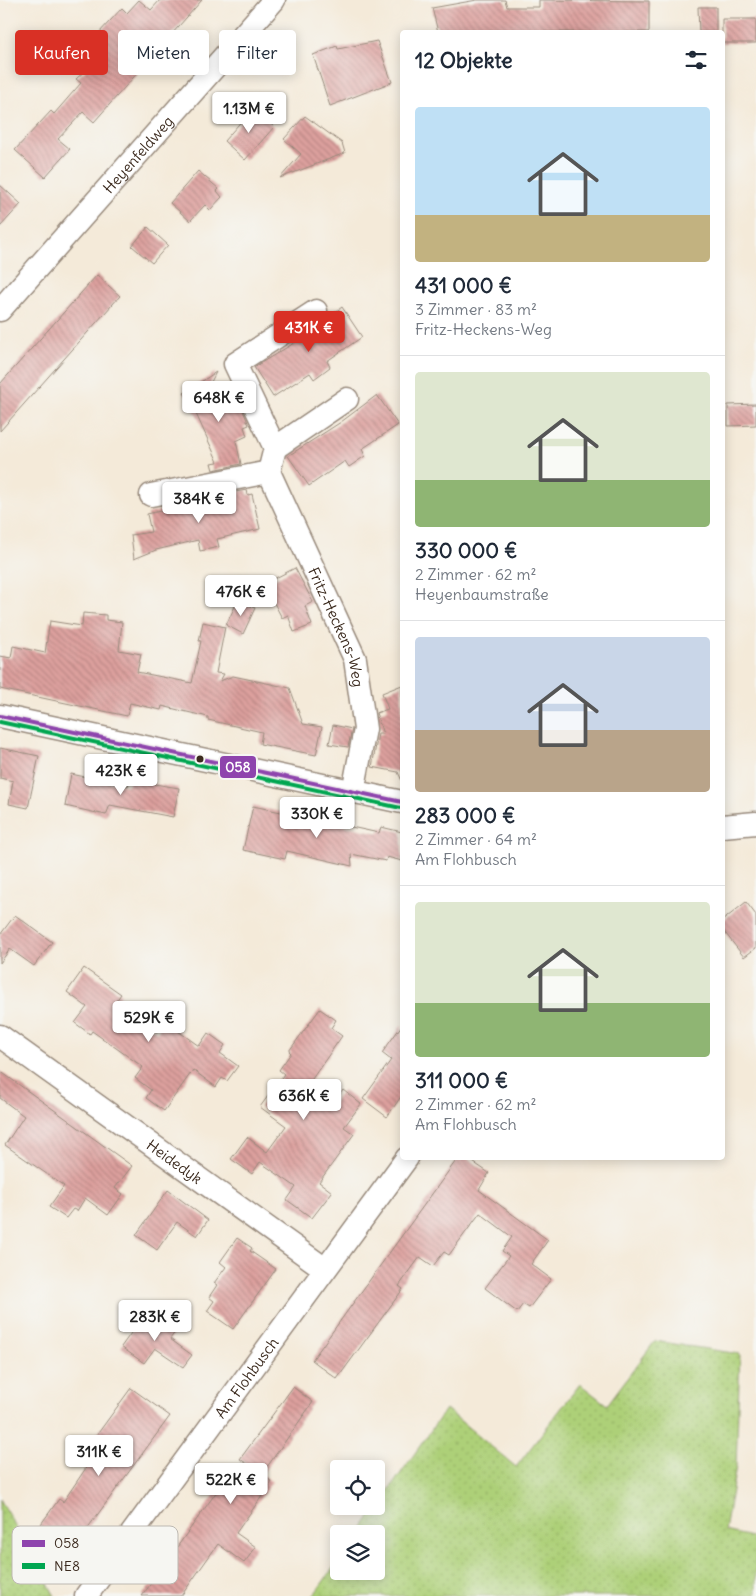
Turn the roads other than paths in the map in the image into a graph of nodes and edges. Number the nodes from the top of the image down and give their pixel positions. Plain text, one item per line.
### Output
1 (274, 0) edge
2 (0, 310) edge
3 (316, 311) dead end
4 (348, 399) dead end
5 (275, 448) junction
6 (269, 472) junction
7 (151, 495) dead end
8 (0, 716) edge
9 (353, 792) junction
10 (400, 802) edge
11 (756, 823) edge
12 (725, 826) edge
13 (0, 1036) edge
14 (406, 1160) edge
15 (325, 1269) junction
16 (137, 1526) edge
17 (95, 1584) edge
18 (86, 1596) edge

1 - 2 street, Heyenfeldweg
3 - 5 street
4 - 5 street
5 - 6 street
6 - 7 street
6 - 9 street, Fritz-Heckens-Weg
8 - 9 street
9 - 10 street
11 - 12 street
13 - 15 street, Heidedyk
14 - 15 street, Am Flohbusch
15 - 16 street, Am Flohbusch
17 - 18 street, Am Flohbusch

